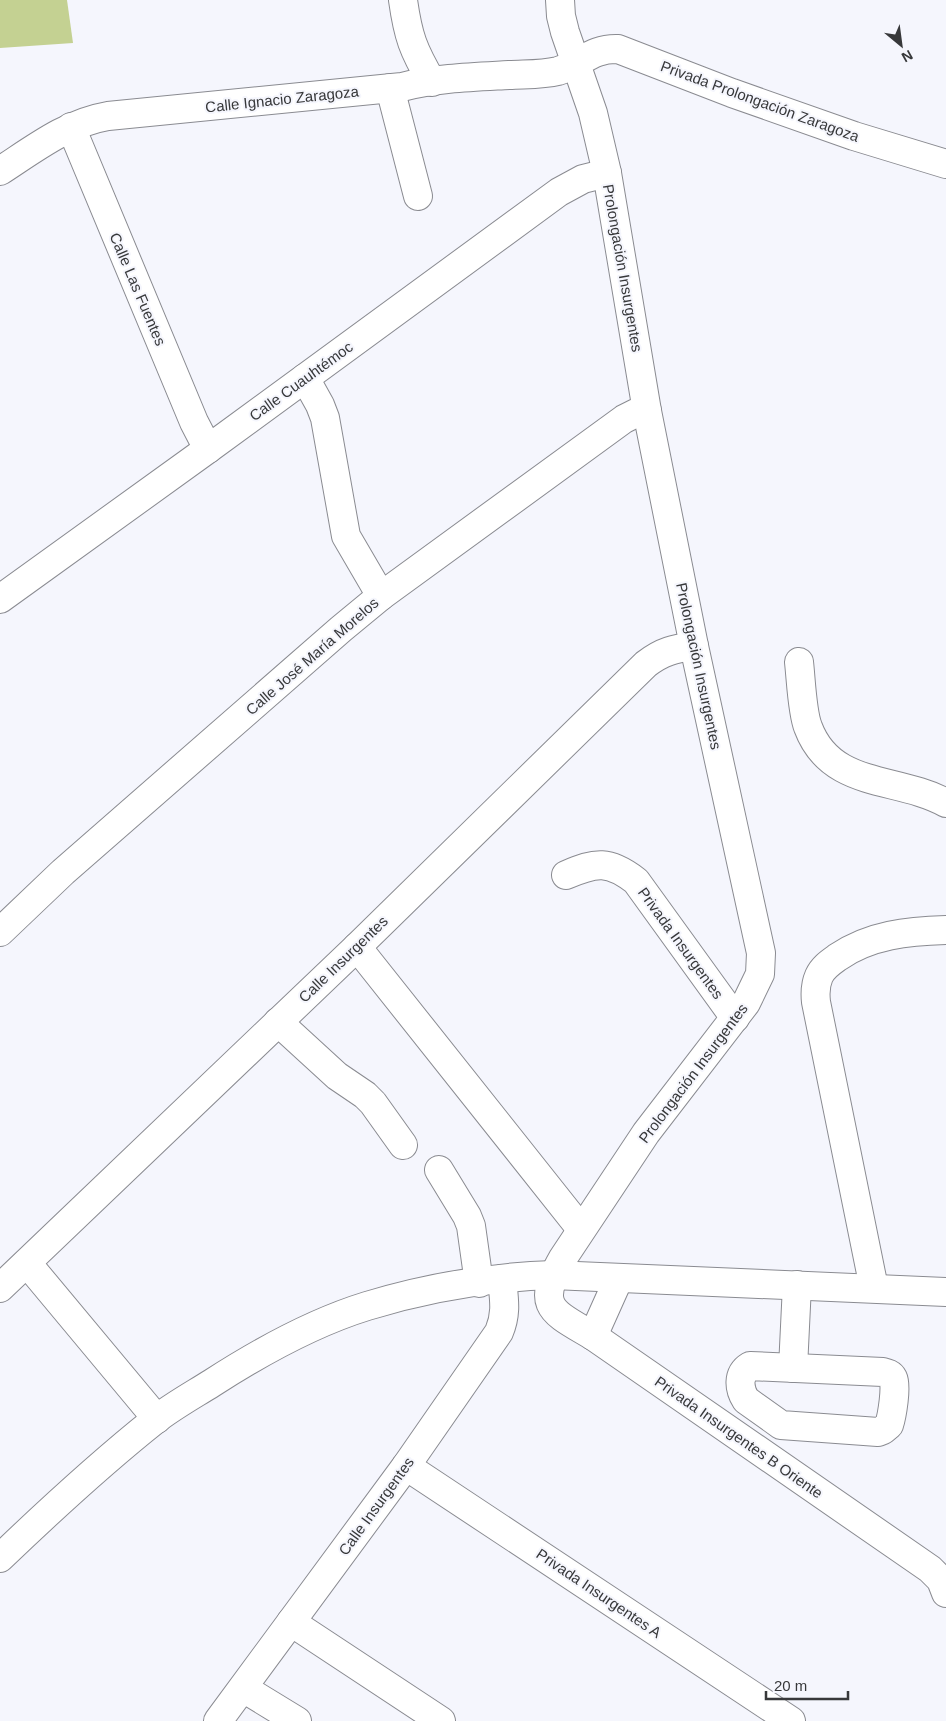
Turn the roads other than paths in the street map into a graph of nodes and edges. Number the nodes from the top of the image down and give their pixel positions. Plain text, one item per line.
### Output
1 (403, 0) edge
2 (560, 0) edge
3 (576, 63) junction
4 (432, 82) junction
5 (390, 88) junction
6 (71, 127) junction
7 (946, 164) edge
8 (0, 171) edge
9 (607, 173) junction
10 (418, 196) dead end
11 (305, 378) junction
12 (647, 411) junction
13 (208, 449) junction
14 (381, 596) junction
15 (0, 598) edge
16 (694, 646) junction
17 (799, 662) dead end
18 (946, 803) edge
19 (566, 875) dead end
20 (946, 930) edge
21 (0, 932) edge
22 (357, 947) junction
23 (735, 1018) junction
24 (278, 1022) junction
25 (403, 1145) dead end
26 (439, 1170) dead end
27 (581, 1229) junction
28 (27, 1263) junction
29 (553, 1275) junction
30 (619, 1278) junction
31 (490, 1281) junction
32 (797, 1285) junction
33 (0, 1288) edge
34 (874, 1288) junction
35 (946, 1292) edge
36 (592, 1336) junction
37 (793, 1368) junction
38 (157, 1419) junction
39 (406, 1466) junction
40 (0, 1558) edge
41 (946, 1592) edge
42 (291, 1622) junction
43 (243, 1688) junction
44 (218, 1721) edge
45 (297, 1721) edge
46 (441, 1721) edge
47 (791, 1721) edge

1 - 4 street
2 - 3 street, Prolongación Insurgentes
3 - 4 street, Calle Ignacio Zaragoza
3 - 7 street, Privada Prolongación Zaragoza
3 - 9 street, Prolongación Insurgentes
4 - 5 street, Calle Ignacio Zaragoza
5 - 6 street, Calle Ignacio Zaragoza
5 - 10 street
6 - 8 street, Calle Ignacio Zaragoza
6 - 13 street, Calle Las Fuentes
9 - 11 street, Calle Cuauhtémoc
9 - 12 street, Prolongación Insurgentes
11 - 13 street, Calle Cuauhtémoc
11 - 14 street
12 - 14 street, Calle José María Morelos
12 - 16 street, Prolongación Insurgentes
13 - 15 street, Calle Cuauhtémoc
14 - 21 street, Calle José María Morelos
16 - 22 street, Calle Insurgentes
16 - 23 street, Prolongación Insurgentes
17 - 18 street
19 - 23 street, Privada Insurgentes
20 - 34 street
22 - 24 street, Calle Insurgentes
22 - 27 street
23 - 27 street, Prolongación Insurgentes
24 - 25 street
24 - 28 street, Calle Insurgentes
26 - 31 street, Calle Insurgentes
27 - 29 street, Prolongación Insurgentes
28 - 33 street, Calle Insurgentes
28 - 38 street
29 - 30 street
29 - 31 street
29 - 36 street, Privada Insurgentes B Oriente
30 - 32 street
30 - 36 street
31 - 38 street
31 - 39 street, Calle Insurgentes
32 - 34 street
32 - 37 street
34 - 35 street
36 - 41 street, Privada Insurgentes B Oriente
37 - 37 street
38 - 40 street
39 - 42 street, Calle Insurgentes
39 - 47 street, Privada Insurgentes A
42 - 43 street, Calle Insurgentes
42 - 46 street
43 - 44 street, Calle Insurgentes
43 - 45 street

